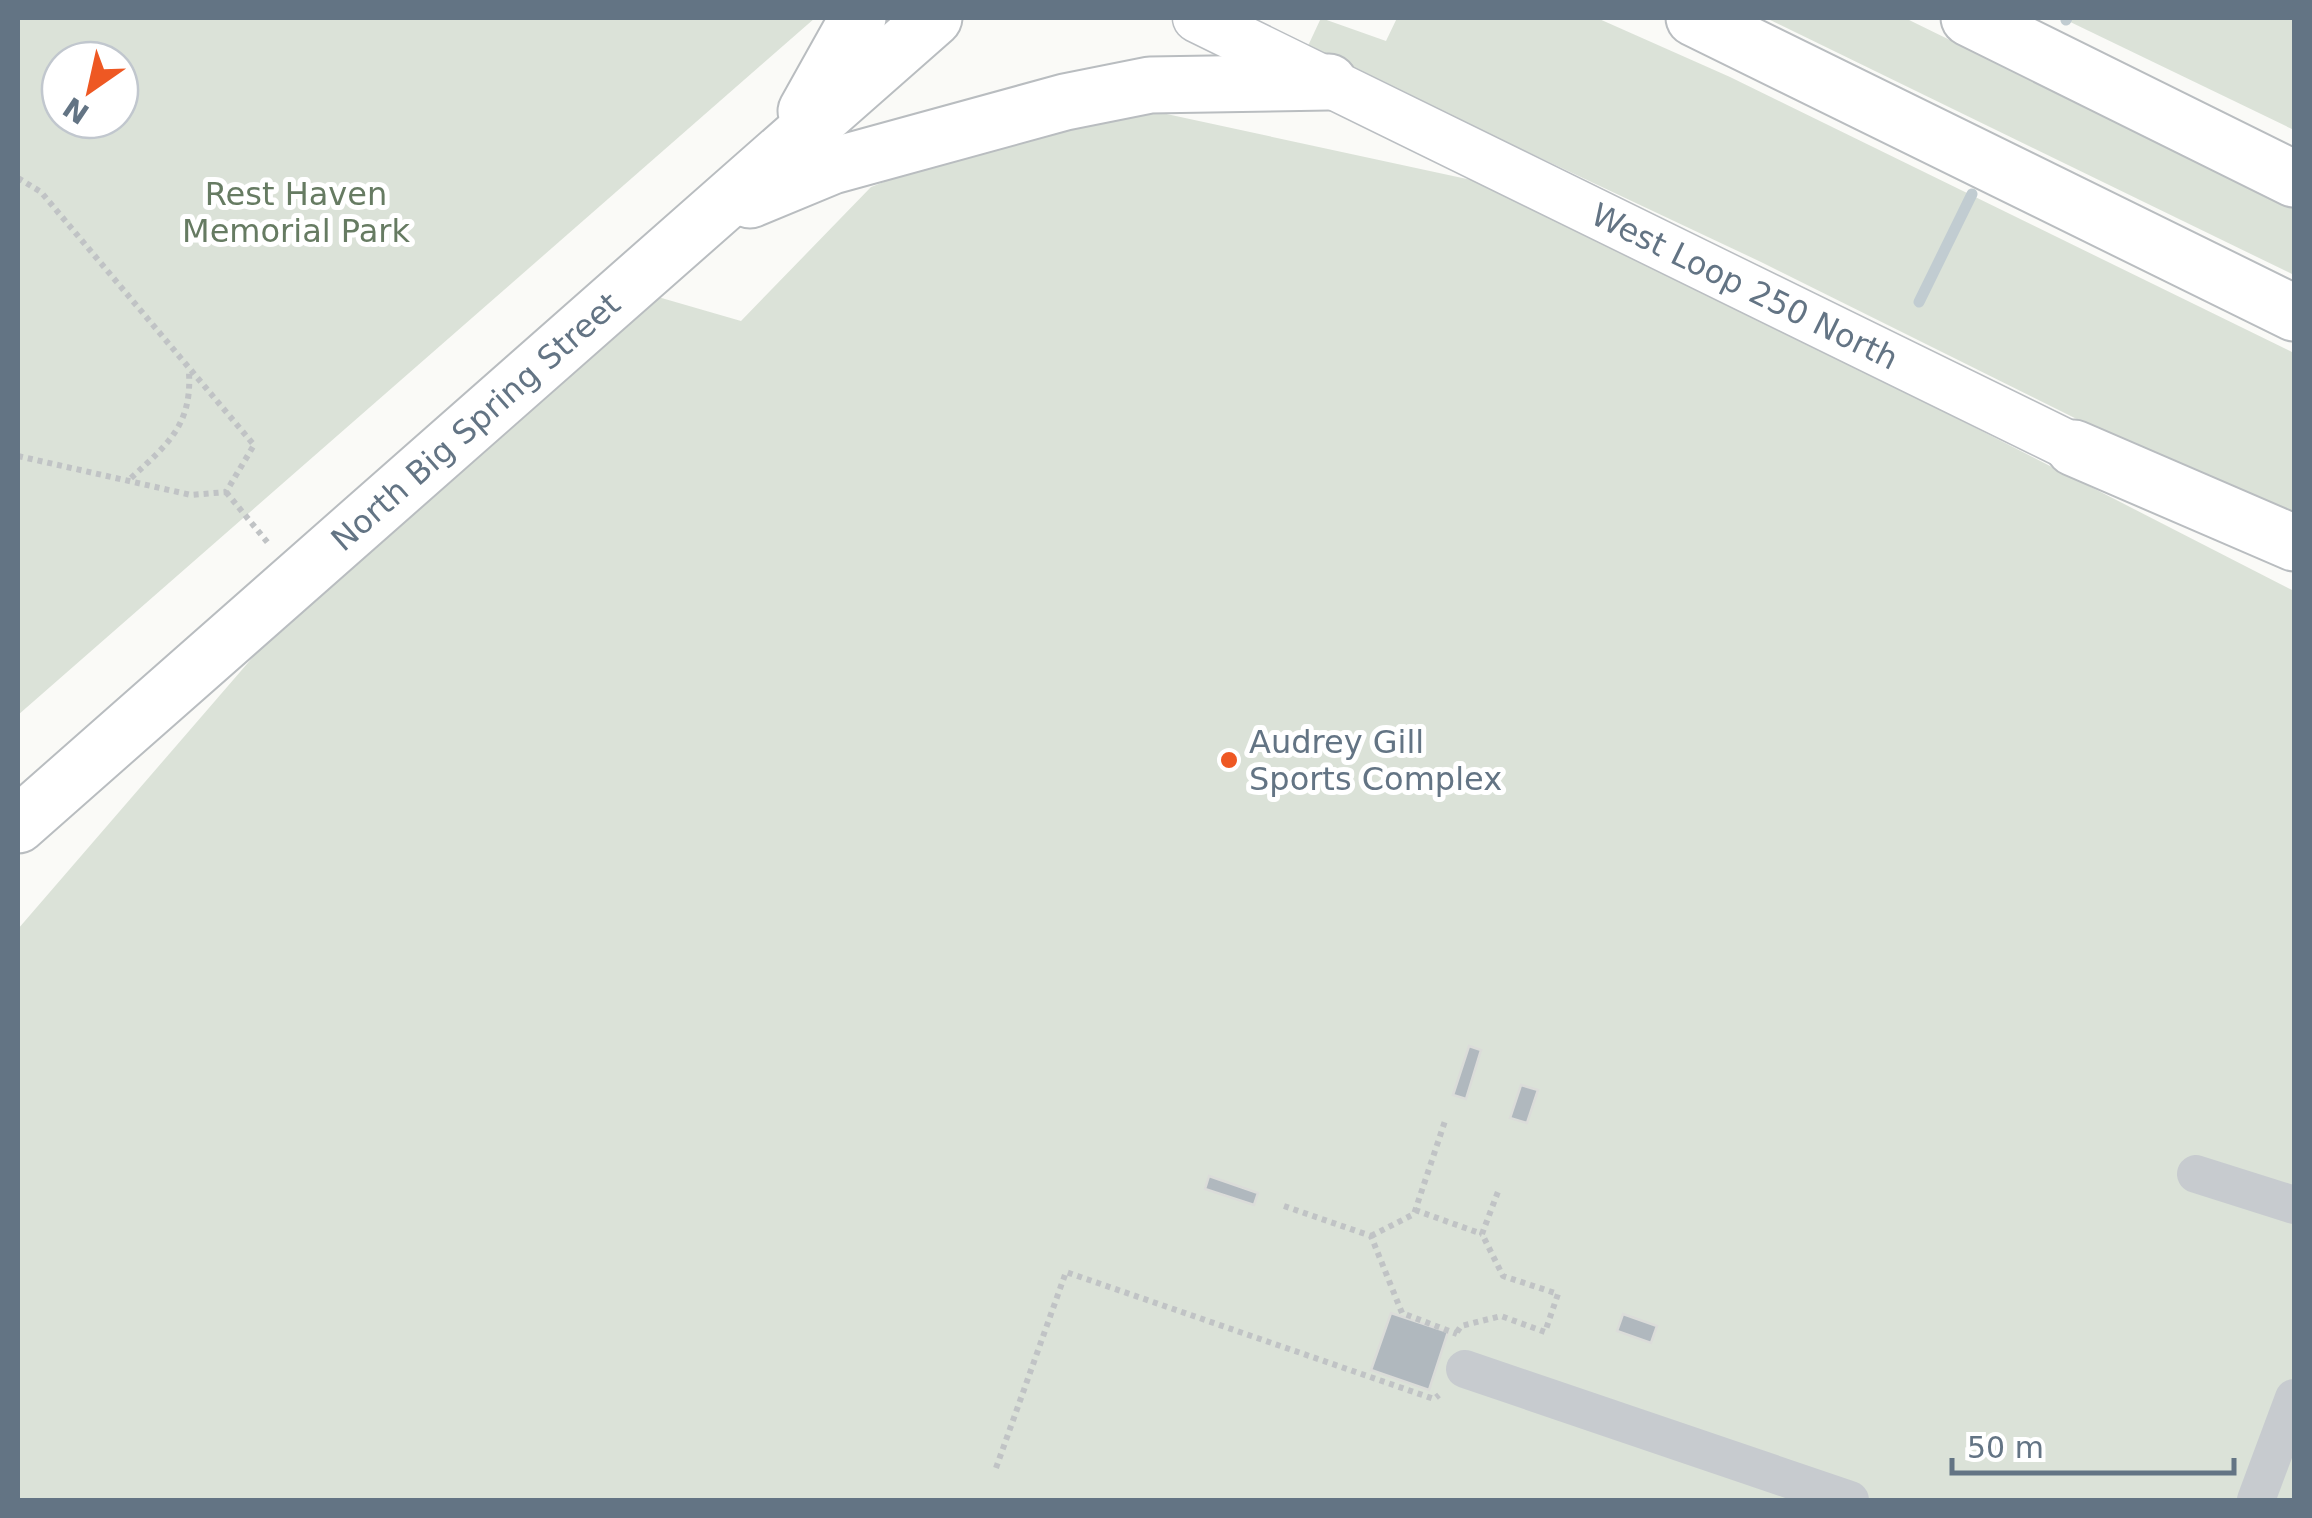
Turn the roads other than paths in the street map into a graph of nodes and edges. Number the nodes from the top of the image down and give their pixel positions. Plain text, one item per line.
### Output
1 (858, 18) edge
2 (934, 18) edge
3 (1197, 18) edge
4 (1694, 18) edge
5 (1969, 18) edge
6 (1263, 36) edge
7 (1328, 82) junction
8 (780, 154) junction
9 (2294, 180) edge
10 (710, 216) junction
11 (2294, 313) edge
12 (2074, 448) junction
13 (2294, 542) edge
14 (2294, 555) edge
15 (18, 825) edge
16 (2196, 1174) dead end
17 (2294, 1205) edge
18 (1461, 1350) road end
19 (2294, 1398) edge
20 (1850, 1500) edge
21 (2256, 1500) edge

1 - 8 highway
2 - 8 highway, North Big Spring Street
3 - 6 main road, West Loop 250 North
4 - 11 highway
5 - 9 highway
6 - 7 main road, West Loop 250 North
7 - 10 highway
7 - 12 main road, West Loop 250 North
8 - 10 highway, North Big Spring Street
10 - 15 highway, North Big Spring Street
12 - 13 highway
12 - 14 main road, West Loop 250 North
16 - 17 lane
18 - 20 lane
19 - 21 lane

